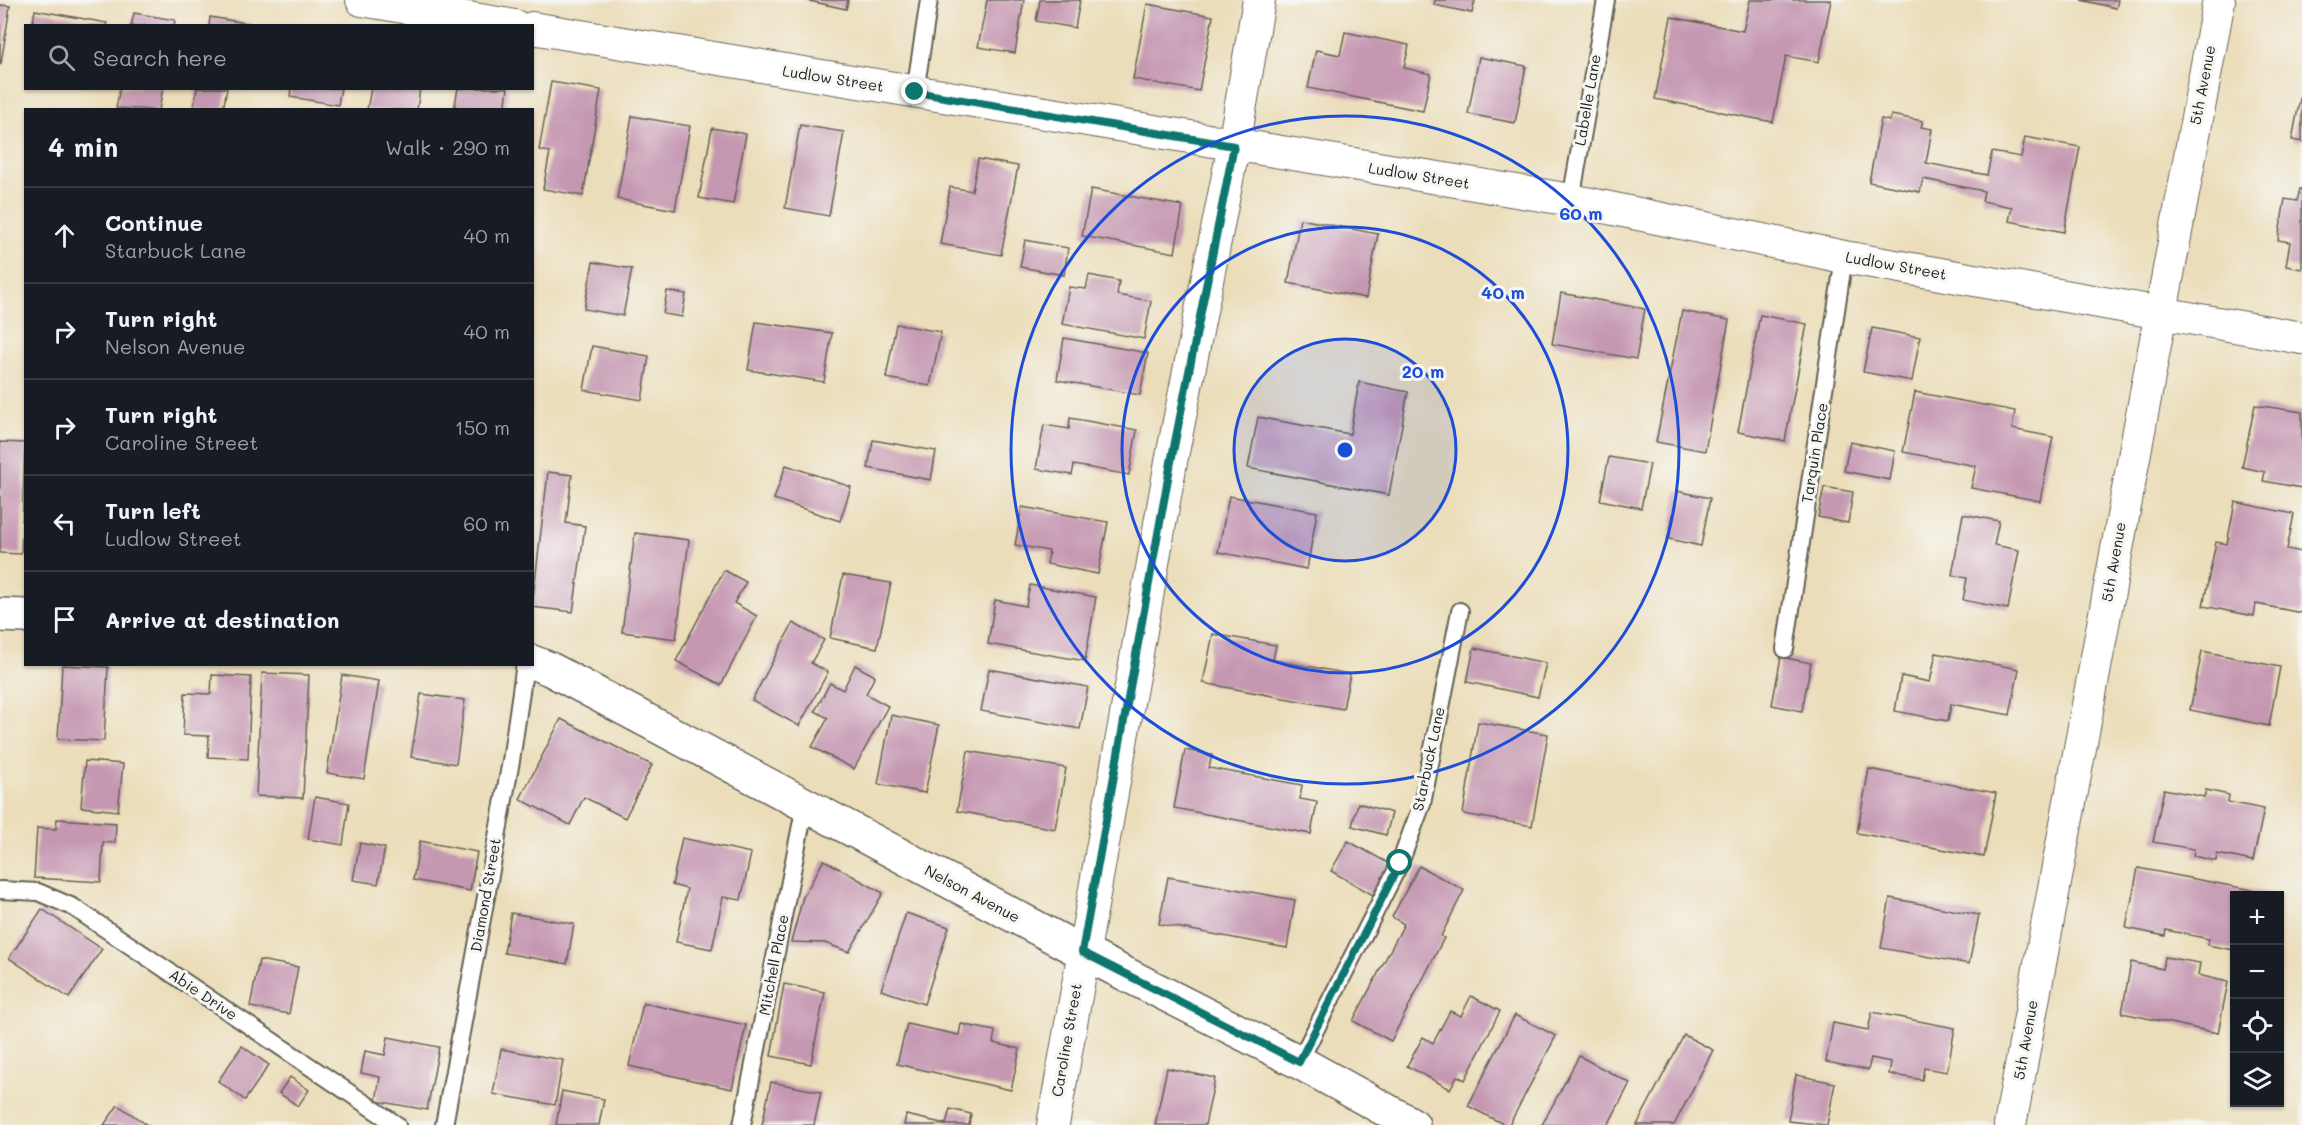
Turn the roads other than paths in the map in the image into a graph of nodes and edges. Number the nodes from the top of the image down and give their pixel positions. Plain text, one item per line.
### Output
1 (362, 0) edge
2 (929, 0) edge
3 (1259, 0) edge
4 (1606, 0) edge
5 (2219, 0) edge
6 (503, 24) edge
7 (534, 28) edge
8 (915, 92) junction
9 (1234, 146) junction
10 (1571, 200) junction
11 (1844, 257) junction
12 (2160, 314) junction
13 (2302, 338) edge
14 (1460, 611) dead end
15 (0, 615) edge
16 (24, 616) edge
17 (1785, 649) dead end
18 (534, 663) edge
19 (525, 666) edge
20 (805, 804) junction
21 (0, 890) edge
22 (1082, 952) junction
23 (1299, 1062) junction
24 (397, 1125) edge
25 (444, 1125) edge
26 (742, 1125) edge
27 (1053, 1125) edge
28 (1413, 1125) edge
29 (2010, 1125) edge

1 - 6 street
2 - 8 lane
3 - 9 street, Caroline Street
4 - 10 lane, Labelle Lane
5 - 12 street, 5th Avenue
7 - 8 street, Ludlow Street
8 - 9 street, Ludlow Street
9 - 10 street, Ludlow Street
9 - 22 street, Caroline Street
10 - 11 street, Ludlow Street
11 - 12 street, Ludlow Street
11 - 17 lane, Tarquin Place
12 - 13 street, Ludlow Street
12 - 29 street, 5th Avenue
14 - 23 lane, Starbuck Lane
15 - 16 street
18 - 20 street, Nelson Avenue
19 - 25 lane, Diamond Street
20 - 22 street, Nelson Avenue
20 - 26 lane, Mitchell Place
21 - 24 lane, Abie Drive
22 - 23 street, Nelson Avenue
22 - 27 street, Caroline Street
23 - 28 street, Nelson Avenue

